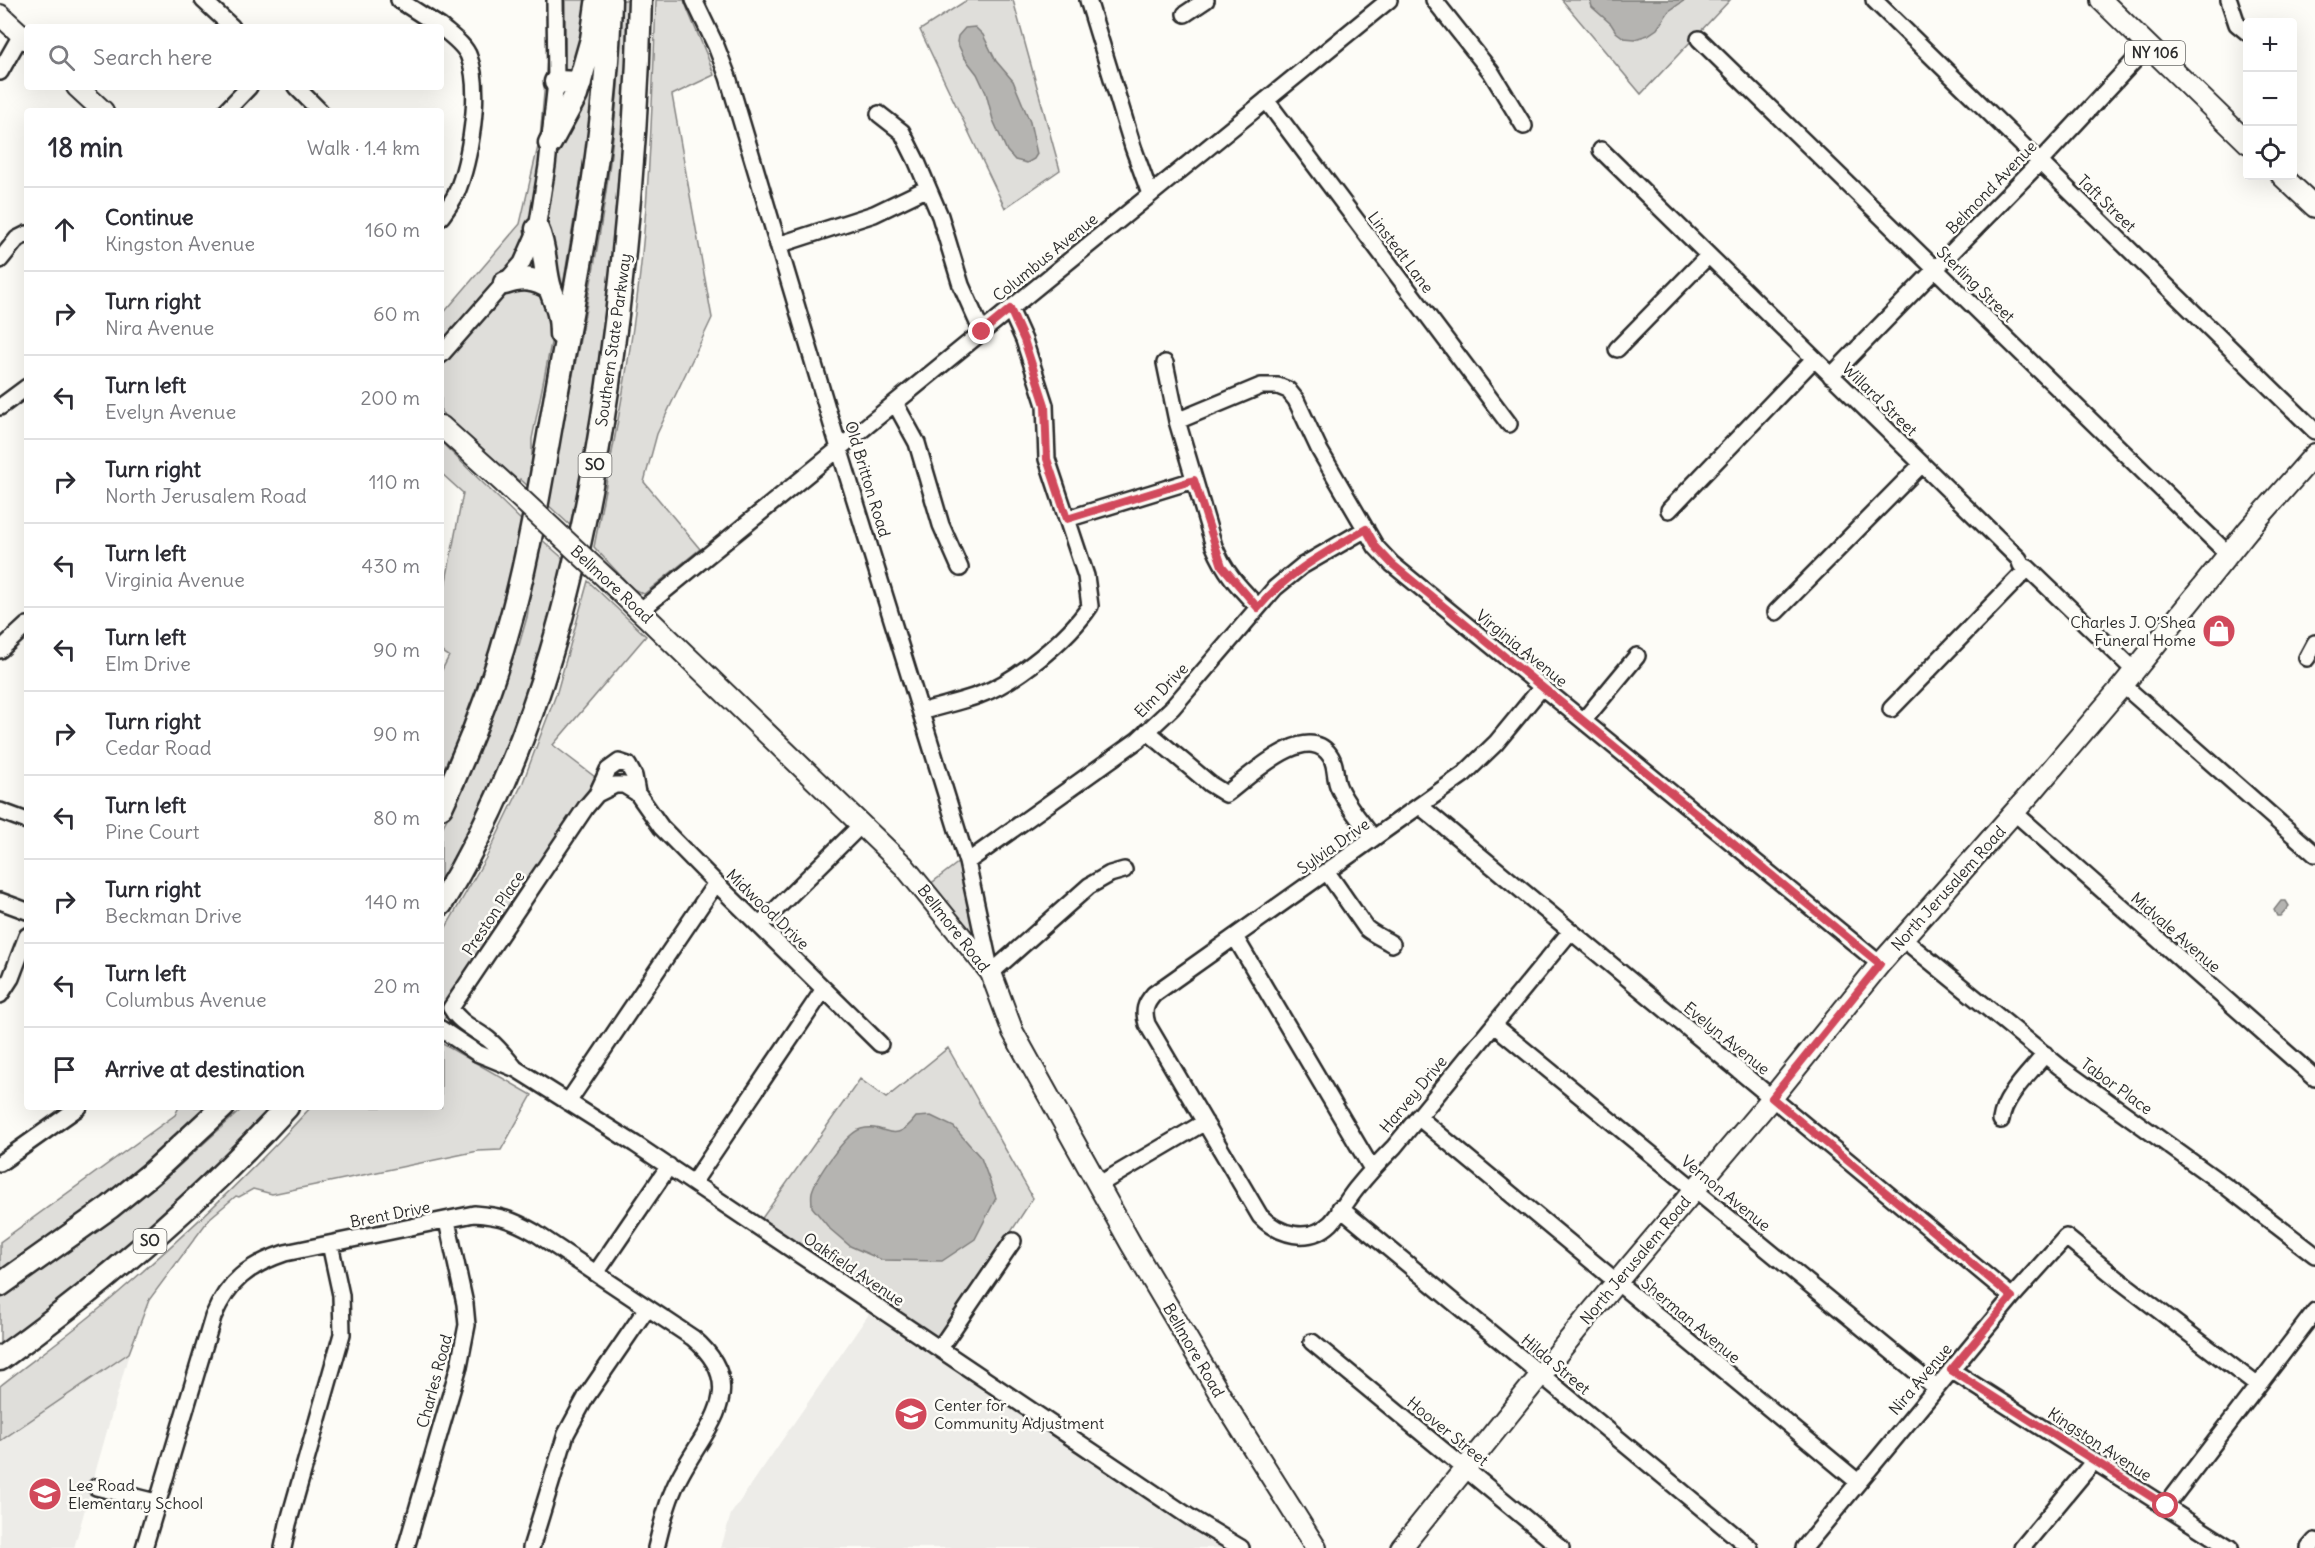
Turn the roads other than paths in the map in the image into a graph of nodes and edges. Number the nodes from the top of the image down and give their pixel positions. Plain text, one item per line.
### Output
1 (203, 0) edge
2 (399, 0) edge
3 (555, 0) edge
4 (598, 0) edge
5 (610, 0) edge
6 (640, 0) edge
7 (694, 0) edge
8 (1088, 0) edge
9 (1206, 0) edge
10 (1389, 0) edge
11 (1434, 0) edge
12 (1874, 0) edge
13 (2101, 0) edge
14 (2229, 0) edge
15 (1185, 14) dead end
16 (0, 15) edge
17 (229, 24) edge
18 (436, 24) edge
19 (2243, 29) edge
20 (444, 30) edge
21 (24, 37) edge
22 (1699, 39) dead end
23 (2148, 46) junction
24 (0, 72) edge
25 (556, 82) junction
26 (580, 83) junction
27 (80, 90) edge
28 (246, 90) edge
29 (299, 90) edge
30 (1266, 100) junction
31 (100, 108) edge
32 (229, 108) edge
33 (317, 108) edge
34 (879, 114) dead end
35 (1524, 126) dead end
36 (2243, 138) edge
37 (550, 143) junction
38 (1601, 150) dead end
39 (2039, 163) junction
40 (2286, 180) edge
41 (928, 188) junction
42 (1150, 194) junction
43 (2315, 207) edge
44 (444, 212) edge
45 (537, 228) junction
46 (24, 236) edge
47 (778, 244) junction
48 (1708, 256) junction
49 (0, 260) edge
50 (1936, 270) junction
51 (505, 283) junction
52 (550, 288) junction
53 (1010, 309) junction
54 (982, 332) junction
55 (1617, 349) dead end
56 (444, 352) edge
57 (1813, 360) junction
58 (1165, 363) dead end
59 (561, 370) junction
60 (1831, 376) junction
61 (24, 389) edge
62 (895, 403) junction
63 (0, 407) edge
64 (1177, 421) junction
65 (1509, 424) dead end
66 (444, 429) edge
67 (2315, 431) edge
68 (839, 448) junction
69 (2315, 454) edge
70 (1922, 464) junction
71 (1194, 480) junction
72 (1669, 510) dead end
73 (1067, 519) junction
74 (1366, 529) junction
75 (2229, 555) junction
76 (960, 568) dead end
77 (2028, 568) junction
78 (1258, 608) junction
79 (640, 610) junction
80 (1776, 612) dead end
81 (24, 628) edge
82 (2315, 643) edge
83 (0, 650) edge
84 (1637, 656) dead end
85 (2307, 658) dead end
86 (2129, 678) junction
87 (1542, 687) junction
88 (1891, 709) dead end
89 (921, 712) junction
90 (1584, 720) junction
91 (1147, 731) junction
92 (637, 793) junction
93 (597, 794) junction
94 (444, 801) edge
95 (1420, 806) junction
96 (0, 811) edge
97 (2015, 813) junction
98 (24, 820) edge
99 (862, 824) junction
100 (1373, 838) junction
101 (2315, 854) edge
102 (967, 862) junction
103 (1124, 870) dead end
104 (1327, 872) junction
105 (716, 883) junction
106 (444, 898) edge
107 (0, 901) edge
108 (24, 910) edge
109 (760, 926) junction
110 (1570, 932) junction
111 (1235, 937) junction
112 (1904, 939) junction
113 (24, 944) edge
114 (1392, 944) dead end
115 (1880, 964) junction
116 (991, 973) junction
117 (824, 989) junction
118 (0, 995) edge
119 (1494, 1025) junction
120 (444, 1031) edge
121 (880, 1044) dead end
122 (2045, 1054) junction
123 (516, 1069) junction
124 (2315, 1078) edge
125 (1772, 1098) junction
126 (568, 1102) junction
127 (75, 1110) edge
128 (220, 1110) edge
129 (284, 1110) edge
130 (1418, 1117) junction
131 (2001, 1120) dead end
132 (1205, 1122) junction
133 (0, 1163) edge
134 (669, 1166) junction
135 (1372, 1169) junction
136 (693, 1182) junction
137 (1098, 1185) junction
138 (1694, 1190) junction
139 (1340, 1208) junction
140 (447, 1221) junction
141 (1012, 1241) dead end
142 (330, 1244) junction
143 (2315, 1255) edge
144 (597, 1273) junction
145 (1617, 1282) junction
146 (0, 1285) edge
147 (2012, 1297) junction
148 (647, 1308) junction
149 (2315, 1311) edge
150 (1312, 1342) dead end
151 (940, 1348) junction
152 (0, 1359) edge
153 (1951, 1370) junction
154 (1542, 1376) junction
155 (2258, 1386) junction
156 (1936, 1388) junction
157 (2094, 1461) junction
158 (1466, 1469) junction
159 (1858, 1482) junction
160 (96, 1487) dead end
161 (156, 1503) junction
162 (2166, 1506) junction
163 (2315, 1540) edge
164 (1558, 1547) edge
165 (144, 1548) edge
166 (283, 1548) edge
167 (406, 1548) edge
168 (531, 1548) edge
169 (656, 1548) edge
170 (1241, 1548) edge
171 (1316, 1548) edge
172 (1401, 1548) edge
173 (1750, 1548) edge
174 (1804, 1548) edge
175 (2022, 1548) edge
176 (2230, 1548) edge
177 (2309, 1548) edge

1 - 17 street
2 - 18 street
3 - 25 street
4 - 26 highway
5 - 59 highway
6 - 106 highway, Southern State Parkway / SO
7 - 47 street, Old Britton Road
8 - 42 street
9 - 15 street
10 - 30 street, Columbus Avenue
11 - 35 street
12 - 39 street, Taft Street
13 - 23 main road, NY 106
14 - 19 street
16 - 21 main road
20 - 44 street
21 - 24 street
22 - 50 street, Sterling Street
23 - 36 main road, NY 106
23 - 39 street, Belmond Avenue
25 - 26 highway
25 - 37 street
26 - 37 highway
27 - 31 main road
28 - 32 street
29 - 33 street
30 - 42 street, Columbus Avenue
30 - 65 street, Linstedt Lane
34 - 41 street
37 - 45 street
38 - 48 street, Willard Street
39 - 50 street, Belmond Avenue
39 - 67 street, Taft Street
40 - 43 main road
41 - 47 street
41 - 54 street
42 - 53 street, Columbus Avenue
45 - 51 street
45 - 52 highway
46 - 49 street
47 - 68 street, Old Britton Road
48 - 55 street
48 - 57 street, Willard Street
50 - 60 street, Belmond Avenue
50 - 75 street, Sterling Street
51 - 52 highway
51 - 56 street
52 - 59 highway
53 - 54 street, Columbus Avenue
53 - 73 street
54 - 62 street, Columbus Avenue
57 - 60 street, Willard Street
57 - 72 street
58 - 64 street
59 - 94 highway
60 - 70 street, Willard Street
61 - 63 street
62 - 68 street, Columbus Avenue
62 - 76 street
64 - 71 street
64 - 74 street, Virginia Avenue
66 - 79 main road, Bellmore Road, bridge
68 - 79 street, Columbus Avenue
68 - 89 street, Old Britton Road
69 - 75 main road, North Jerusalem Road
70 - 77 street, Willard Street
70 - 80 street
71 - 73 street
71 - 78 street
73 - 89 street
74 - 78 street, Elm Drive
74 - 87 street, Virginia Avenue
75 - 86 main road, North Jerusalem Road
77 - 86 street, Willard Street
77 - 88 street
78 - 91 street, Elm Drive
79 - 99 main road, Bellmore Road
81 - 83 street
82 - 85 street
84 - 90 street
86 - 97 main road, North Jerusalem Road
86 - 101 street, Willard Street
87 - 90 street, Virginia Avenue
87 - 95 street, Sylvia Drive
89 - 102 street, Old Britton Road
90 - 115 street, Virginia Avenue
91 - 100 street
91 - 102 street, Elm Drive
92 - 93 street
92 - 93 street, Midwood Drive
92 - 105 street, Midwood Drive
93 - 123 street, Preston Place
95 - 100 street, Sylvia Drive
95 - 110 street, Evelyn Avenue
96 - 98 street
97 - 112 main road, North Jerusalem Road
97 - 124 street, Midvale Avenue
99 - 109 street
99 - 116 main road, Bellmore Road
100 - 104 street, Sylvia Drive
102 - 116 street, Old Britton Road
103 - 116 street
104 - 111 street, Sylvia Drive
104 - 114 street
105 - 109 street, Midwood Drive
105 - 126 street
107 - 108 street
109 - 117 street, Midwood Drive
110 - 119 street, Harvey Drive
110 - 125 street, Evelyn Avenue
111 - 132 street, Sylvia Drive
111 - 135 street
112 - 115 main road, North Jerusalem Road
112 - 122 street, Tabor Place
113 - 118 street
115 - 125 main road, North Jerusalem Road
116 - 137 main road, Bellmore Road
117 - 121 street, Midwood Drive
117 - 136 street
119 - 130 street, Harvey Drive
119 - 138 street, Vernon Avenue
120 - 123 street, Oakfield Avenue
122 - 131 street
122 - 143 street, Tabor Place
123 - 126 street, Oakfield Avenue
125 - 138 main road, North Jerusalem Road
125 - 147 street, Evelyn Avenue
126 - 134 street, Oakfield Avenue
127 - 133 street
128 - 146 highway
129 - 152 highway, SO
130 - 135 street, Harvey Drive
130 - 145 street, Sherman Avenue
132 - 137 street
132 - 139 street, Harvey Drive
134 - 136 street, Oakfield Avenue
134 - 144 street
135 - 139 street, Harvey Drive
136 - 151 street, Oakfield Avenue
137 - 171 main road, Bellmore Road
138 - 145 main road, North Jerusalem Road
138 - 156 street, Vernon Avenue
139 - 154 street, Hilda Street
140 - 142 street, Brent Drive
140 - 144 street, Brent Drive
140 - 167 street, Charles Road
141 - 151 street
142 - 161 street, Brent Drive
142 - 166 street
144 - 148 street, Brent Drive
145 - 154 main road, North Jerusalem Road
145 - 159 street, Sherman Avenue
147 - 153 street, Nira Avenue
147 - 155 street, Nira Avenue
148 - 168 street
148 - 169 street, Brent Drive
149 - 155 street
150 - 158 street, Hoover Street
151 - 170 street, Oakfield Avenue
153 - 156 street, Nira Avenue
153 - 157 street, Kingston Avenue
154 - 158 main road, North Jerusalem Road
154 - 173 street, Hilda Street
155 - 162 street
156 - 159 street, Nira Avenue
157 - 162 street, Kingston Avenue
157 - 175 street
158 - 164 street, Hoover Street
158 - 172 main road, North Jerusalem Road
159 - 174 street, Nira Avenue
160 - 161 street
161 - 165 street, Brent Drive
162 - 176 street, Kingston Avenue
163 - 177 street

